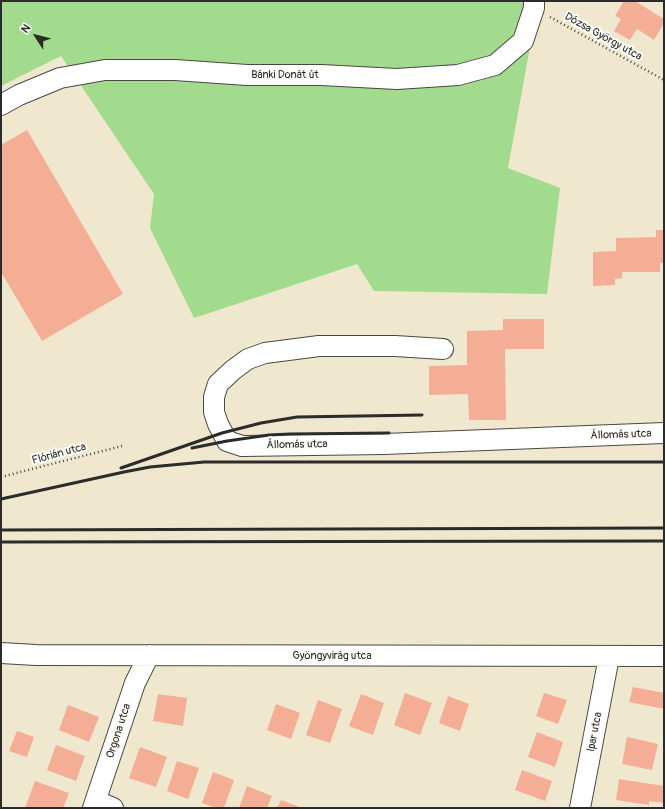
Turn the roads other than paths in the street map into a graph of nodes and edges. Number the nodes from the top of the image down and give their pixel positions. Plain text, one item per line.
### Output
1 (534, 5) edge
2 (1, 105) edge
3 (443, 349) dead end
4 (664, 433) edge
5 (1, 653) edge
6 (149, 655) junction
7 (664, 656) edge
8 (609, 657) junction
9 (101, 806) edge
10 (580, 808) edge

1 - 2 street, Bánki Donát út
3 - 4 street, Állomás utca
5 - 6 street, Gyöngyvirág utca
6 - 8 street, Gyöngyvirág utca
6 - 9 street, Orgona utca
7 - 8 street, Gyöngyvirág utca
8 - 10 street, Ipar utca

